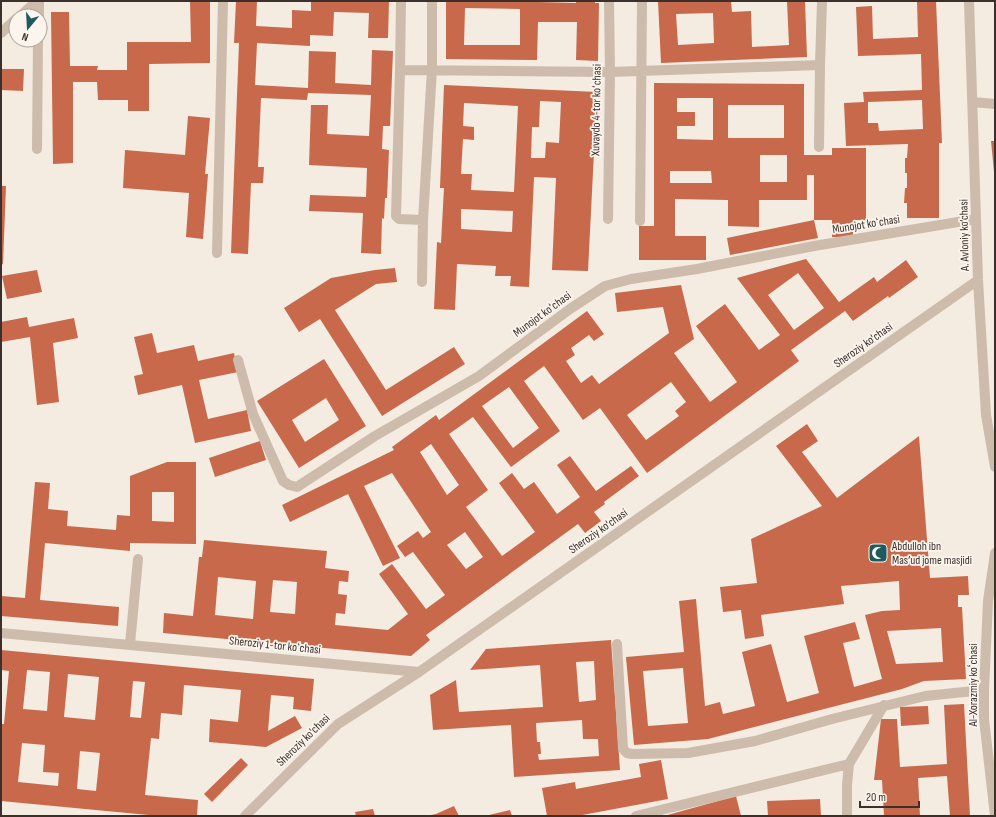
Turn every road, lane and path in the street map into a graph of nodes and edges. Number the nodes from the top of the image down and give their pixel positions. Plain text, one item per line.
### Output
1 (38, 1) edge
2 (223, 1) edge
3 (401, 1) edge
4 (432, 1) edge
5 (609, 1) edge
6 (642, 1) edge
7 (822, 1) edge
8 (969, 1) edge
9 (30, 8) edge
10 (38, 48) edge
11 (820, 65) junction
12 (400, 70) junction
13 (432, 70) junction
14 (642, 71) junction
15 (610, 72) junction
16 (973, 102) junction
17 (995, 104) edge
18 (819, 147) dead end
19 (37, 149) dead end
20 (608, 219) dead end
21 (976, 219) junction
22 (423, 220) junction
23 (640, 222) dead end
24 (217, 253) dead end
25 (978, 280) junction
26 (422, 282) dead end
27 (238, 360) dead end
28 (995, 467) edge
29 (995, 553) edge
30 (138, 559) dead end
31 (1, 633) edge
32 (130, 644) junction
33 (617, 644) dead end
34 (419, 672) junction
35 (984, 690) junction
36 (884, 705) junction
37 (849, 764) junction
38 (245, 816) edge
39 (636, 816) edge
40 (846, 816) edge
41 (995, 816) edge

1 - 9 street
2 - 24 street
3 - 12 street
4 - 13 street
5 - 15 street, Xuvaydo 4-tor koʻchasi
6 - 14 street
7 - 11 street
8 - 16 street, A. Avloniy ko‘chasi
10 - 19 street
11 - 14 street
11 - 18 street
12 - 13 street
12 - 22 street
13 - 15 street
13 - 22 street
14 - 15 street
14 - 23 street
15 - 20 street, Xuvaydo 4-tor koʻchasi
16 - 17 street
16 - 21 street, A. Avloniy ko‘chasi
21 - 25 street, A. Avloniy ko‘chasi
21 - 27 street, Munojot koʻchasi
22 - 26 street
25 - 28 street, A. Avloniy ko‘chasi
25 - 34 street, Sheroziy ko'chasi
29 - 35 street, Al-Xorazmiy koʻchasi
30 - 32 street
31 - 32 street, Sheroziy 1-tor koʻchasi
32 - 34 street, Sheroziy 1-tor koʻchasi
33 - 36 street
34 - 38 street, Sheroziy ko'chasi
35 - 36 street
35 - 41 street, Al-Xorazmiy koʻchasi
36 - 37 street
37 - 39 street
37 - 40 street

